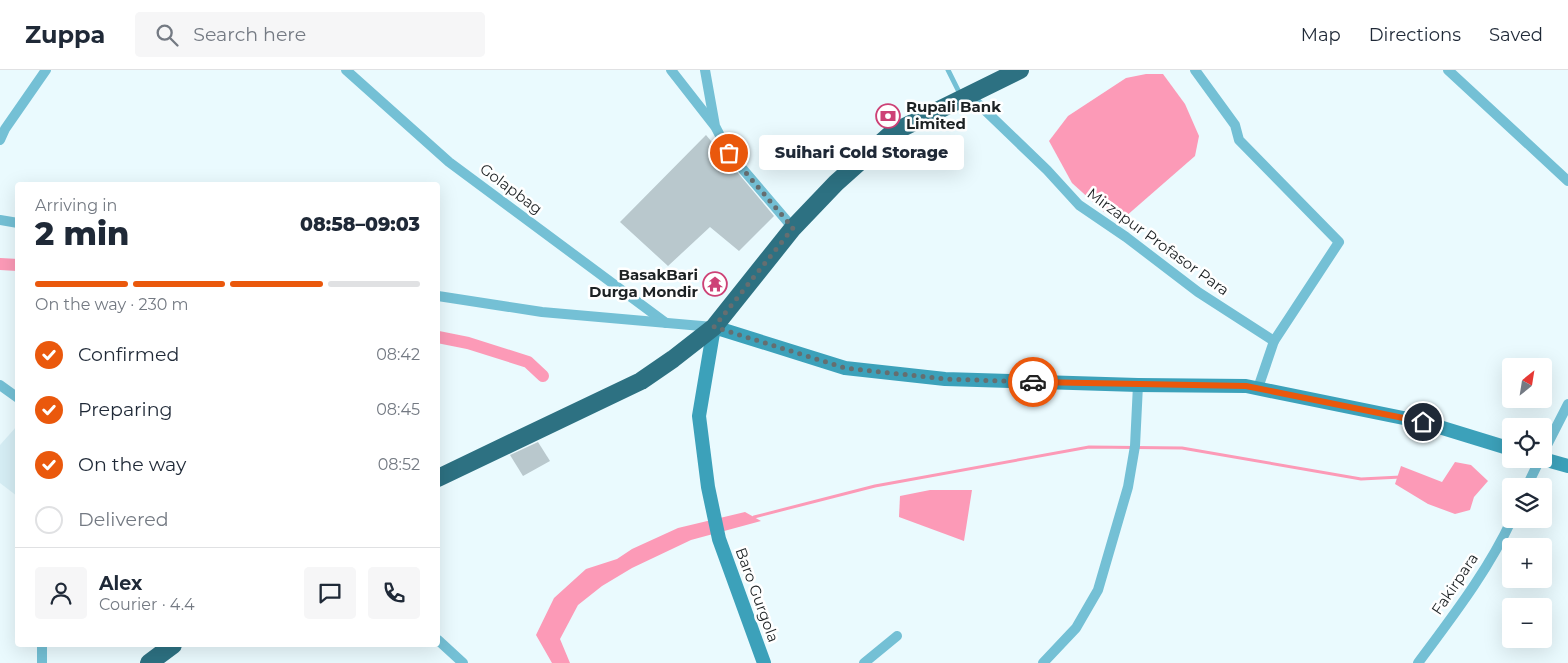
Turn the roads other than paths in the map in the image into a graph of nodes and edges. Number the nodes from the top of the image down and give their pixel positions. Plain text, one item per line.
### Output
1 (46, 70) edge
2 (346, 70) edge
3 (671, 70) edge
4 (705, 70) edge
5 (948, 70) edge
6 (1020, 70) edge
7 (1195, 70) edge
8 (1448, 70) edge
9 (965, 97) junction
10 (715, 126) junction
11 (0, 140) edge
12 (1568, 181) edge
13 (0, 220) edge
14 (15, 222) edge
15 (793, 228) junction
16 (440, 296) edge
17 (666, 323) junction
18 (714, 327) junction
19 (1274, 341) junction
20 (0, 385) edge
21 (1138, 385) junction
22 (1258, 388) junction
23 (15, 396) edge
24 (1568, 404) edge
25 (1552, 435) edge
26 (1502, 446) edge
27 (1552, 462) edge
28 (1568, 466) edge
29 (440, 477) edge
30 (1508, 528) edge
31 (898, 636) dead end
32 (440, 642) edge
33 (42, 647) edge
34 (170, 647) edge
35 (42, 663) edge
36 (149, 663) edge
37 (463, 663) edge
38 (764, 663) edge
39 (864, 663) edge
40 (1043, 663) edge
41 (1418, 663) edge

1 - 11 street
2 - 17 street, Golapbag
3 - 10 street
4 - 10 street
5 - 9 lane
6 - 9 highway
7 - 19 street
8 - 12 street
9 - 15 highway
9 - 19 street, Mirzapur Profasor Para
10 - 15 street
13 - 14 street
15 - 18 highway
16 - 17 street
17 - 18 street
18 - 21 street
18 - 29 highway
18 - 38 street, Baro Gurgola
19 - 22 street
20 - 23 street
21 - 22 street
21 - 40 street
22 - 26 street
24 - 25 street
27 - 28 street
30 - 41 street, Fakirpara
31 - 39 street
32 - 37 street
33 - 35 street
34 - 36 highway

